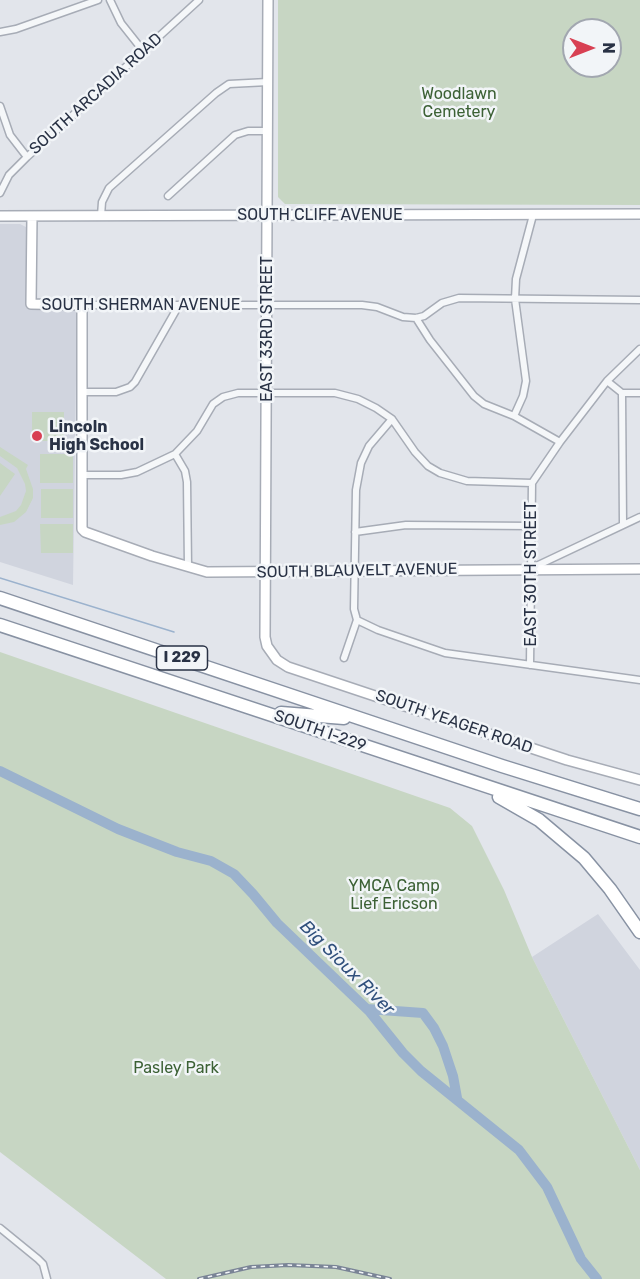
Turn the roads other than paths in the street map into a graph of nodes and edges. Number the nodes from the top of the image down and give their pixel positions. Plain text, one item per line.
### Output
1 (98, 0) edge
2 (110, 0) edge
3 (199, 0) edge
4 (268, 0) edge
5 (0, 32) edge
6 (144, 52) junction
7 (268, 82) junction
8 (0, 106) edge
9 (268, 131) junction
10 (27, 157) junction
11 (0, 193) edge
12 (168, 196) dead end
13 (640, 214) edge
14 (533, 215) junction
15 (0, 216) edge
16 (32, 216) junction
17 (101, 216) junction
18 (268, 216) junction
19 (515, 299) junction
20 (640, 300) edge
21 (82, 305) junction
22 (179, 305) junction
23 (267, 306) junction
24 (416, 318) junction
25 (640, 349) edge
26 (607, 381) junction
27 (82, 392) junction
28 (267, 393) junction
29 (622, 393) junction
30 (640, 393) edge
31 (514, 416) junction
32 (392, 420) junction
33 (560, 442) junction
34 (175, 454) junction
35 (81, 475) junction
36 (532, 483) junction
37 (640, 517) edge
38 (622, 524) junction
39 (532, 526) junction
40 (355, 532) junction
41 (188, 567) junction
42 (532, 568) junction
43 (640, 569) edge
44 (266, 572) junction
45 (355, 572) junction
46 (0, 598) edge
47 (357, 621) junction
48 (0, 625) edge
49 (273, 656) joint
50 (344, 658) dead end
51 (530, 665) junction
52 (640, 680) edge
53 (264, 712) junction
54 (363, 720) junction
55 (428, 767) junction
56 (640, 780) edge
57 (640, 808) edge
58 (640, 837) edge
59 (640, 932) edge
60 (0, 1228) edge
61 (47, 1279) edge

1 - 5 street
2 - 6 street
3 - 6 street, SOUTH ARCADIA ROAD
4 - 7 street, EAST 33RD STREET
6 - 10 street, SOUTH ARCADIA ROAD
7 - 9 street, EAST 33RD STREET
7 - 17 street
8 - 10 street
9 - 12 street
9 - 18 street, EAST 33RD STREET
10 - 11 street, SOUTH ARCADIA ROAD
13 - 14 street, SOUTH CLIFF AVENUE
14 - 18 street, SOUTH CLIFF AVENUE
14 - 19 street
15 - 16 street, SOUTH CLIFF AVENUE
16 - 17 street, SOUTH CLIFF AVENUE
16 - 21 street, SOUTH SHERMAN AVENUE
17 - 18 street, SOUTH CLIFF AVENUE
18 - 23 street, EAST 33RD STREET
19 - 20 street
19 - 24 street
19 - 31 street
21 - 22 street, SOUTH SHERMAN AVENUE
21 - 27 street
22 - 23 street, SOUTH SHERMAN AVENUE
22 - 27 street
23 - 24 street, SOUTH SHERMAN AVENUE
23 - 28 street, EAST 33RD STREET
24 - 31 street
25 - 26 street
26 - 29 street
26 - 33 street
27 - 35 street
28 - 32 street
28 - 34 street
28 - 44 street, EAST 33RD STREET
29 - 30 street
29 - 38 street
31 - 33 street
32 - 36 street
32 - 40 street
33 - 36 street
34 - 35 street
34 - 41 street
35 - 41 street, SOUTH BLAUVELT AVENUE
36 - 39 street, EAST 30TH STREET
37 - 38 street
38 - 42 street
39 - 40 street
39 - 42 street, EAST 30TH STREET
40 - 45 street
41 - 44 street, SOUTH BLAUVELT AVENUE
42 - 43 street, SOUTH BLAUVELT AVENUE
42 - 45 street, SOUTH BLAUVELT AVENUE
42 - 51 street, EAST 30TH STREET
44 - 45 street, SOUTH BLAUVELT AVENUE
44 - 49 street, EAST 33RD STREET
45 - 47 street
46 - 54 highway, SOUTH I-229 / I 229
47 - 50 street
47 - 51 street
48 - 53 highway, SOUTH I-229 / I 229
49 - 56 street, SOUTH YEAGER ROAD
51 - 52 street
53 - 54 highway
53 - 55 highway, SOUTH I-229 / I 229
54 - 57 highway, SOUTH I-229 / I 229
55 - 58 highway, SOUTH I-229 / I 229
55 - 59 highway
60 - 61 street

